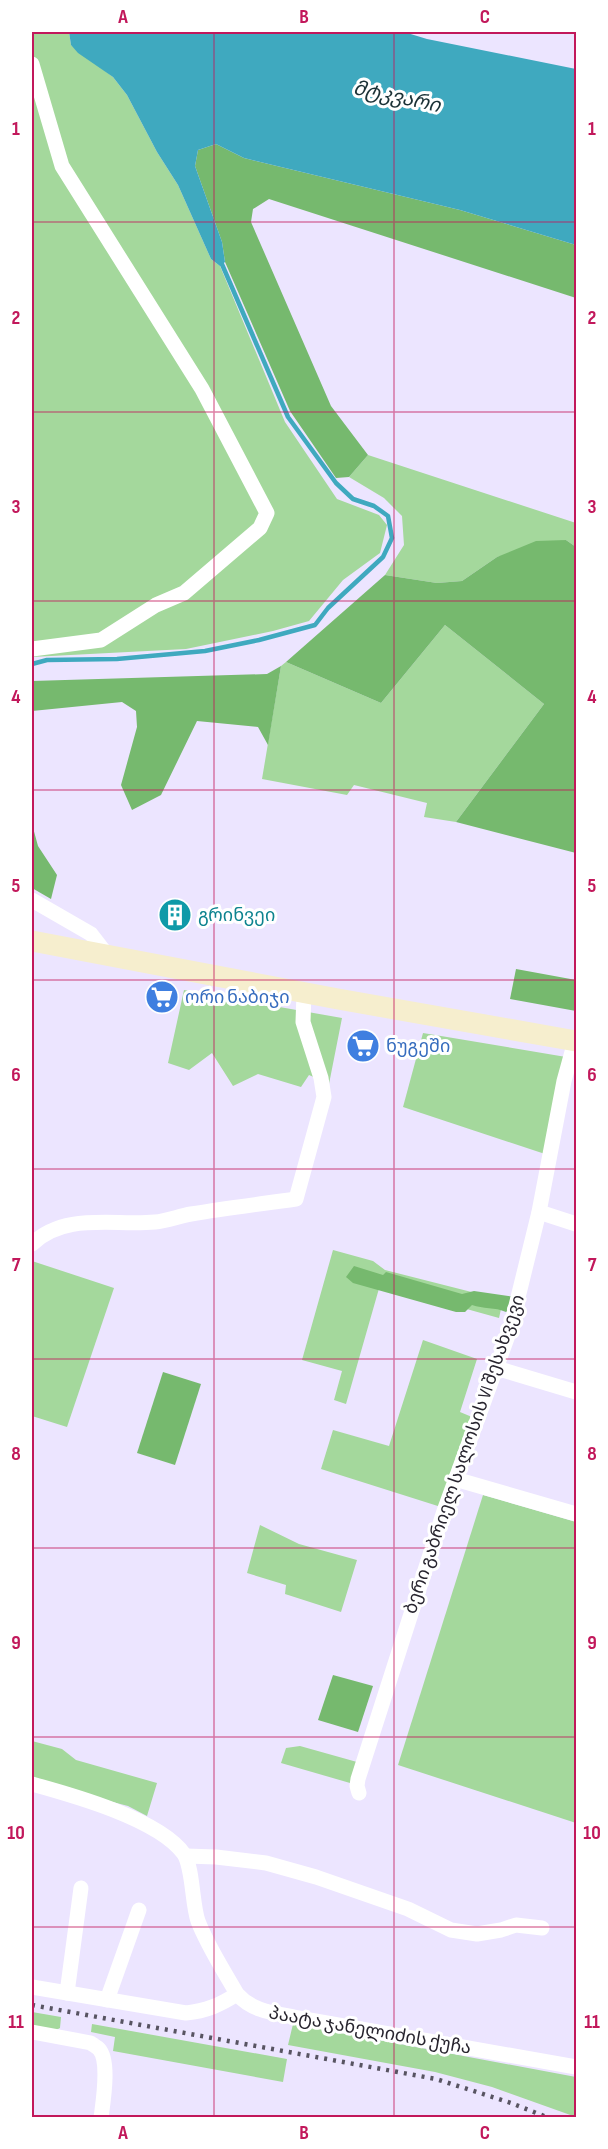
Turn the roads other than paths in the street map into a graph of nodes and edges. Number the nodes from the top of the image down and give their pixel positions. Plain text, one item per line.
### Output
1 (32, 64) edge
2 (32, 649) edge
3 (32, 900) edge
4 (32, 941) edge
5 (108, 956) junction
6 (304, 993) junction
7 (575, 1041) edge
8 (539, 1212) junction
9 (576, 1224) edge
10 (32, 1244) edge
11 (496, 1368) junction
12 (576, 1392) edge
13 (455, 1479) junction
14 (576, 1514) edge
15 (32, 1784) edge
16 (359, 1793) dead end
17 (186, 1856) junction
18 (81, 1888) dead end
19 (139, 1910) dead end
20 (542, 1928) dead end
21 (32, 1987) edge
22 (67, 1993) junction
23 (237, 1994) junction
24 (107, 2000) junction
25 (32, 2032) edge
26 (576, 2067) edge
27 (101, 2118) edge

1 - 2 street
3 - 5 street
4 - 5 main road
5 - 6 main road
6 - 7 main road
6 - 10 street
7 - 8 street, ბერი გაბრიელ სალოსის VI შესახვევი
8 - 9 street
8 - 11 street, ბერი გაბრიელ სალოსის VI შესახვევი
11 - 12 street
11 - 13 street, ბერი გაბრიელ სალოსის VI შესახვევი
13 - 14 street
13 - 16 street, ბერი გაბრიელ სალოსის VI შესახვევი
15 - 17 street
17 - 20 street
17 - 23 street, პაატა ჯანელიძის ქუჩა
18 - 22 street
19 - 24 street
21 - 22 street
22 - 24 street
23 - 24 street
23 - 26 street, პაატა ჯანელიძის ქუჩა
25 - 27 street

